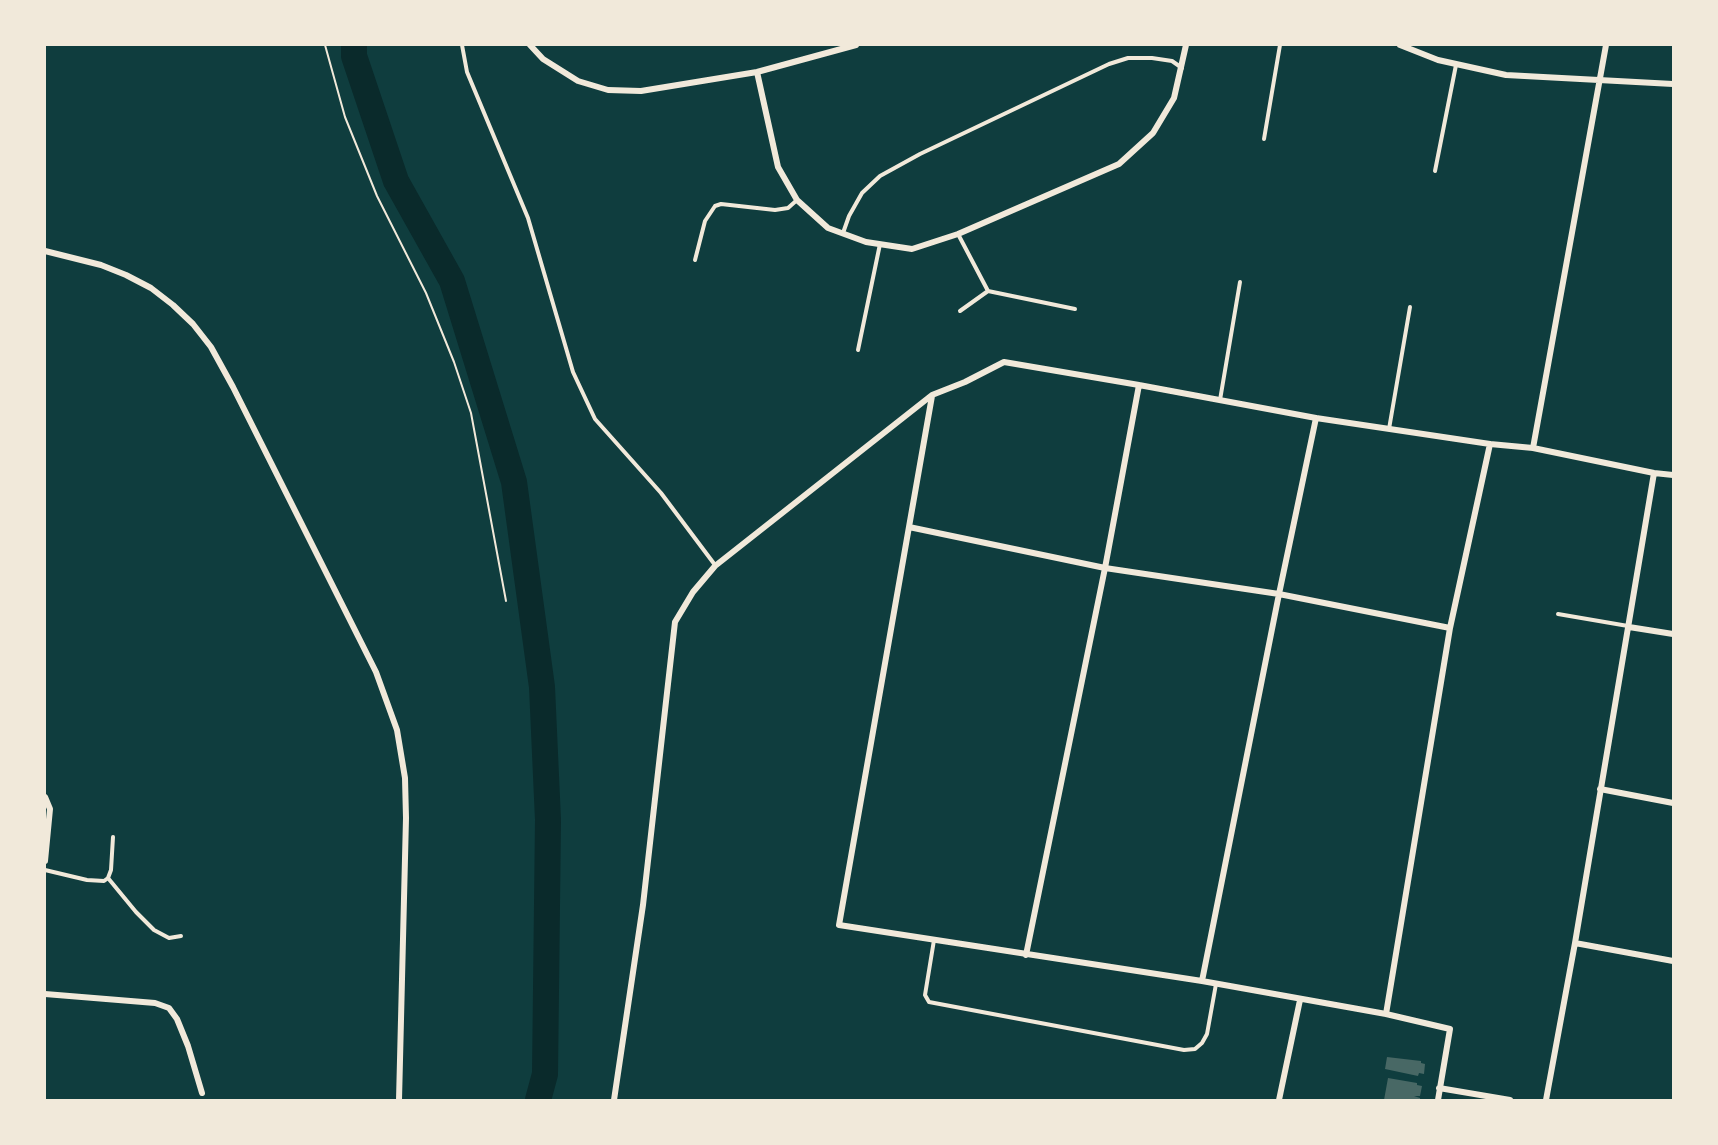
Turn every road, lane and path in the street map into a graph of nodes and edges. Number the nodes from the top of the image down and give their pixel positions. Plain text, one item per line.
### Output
1 (325, 45) edge
2 (462, 45) edge
3 (530, 45) edge
4 (856, 45) edge
5 (1186, 45) edge
6 (1280, 45) edge
7 (1400, 45) edge
8 (1606, 45) edge
9 (1456, 64) junction
10 (1182, 68) junction
11 (757, 72) junction
12 (1600, 80) junction
13 (1673, 84) edge
14 (1264, 139) dead end
15 (1435, 171) dead end
16 (797, 200) junction
17 (843, 234) junction
18 (958, 234) junction
19 (880, 244) junction
20 (45, 251) edge
21 (695, 260) dead end
22 (1240, 282) dead end
23 (988, 291) junction
24 (1410, 308) dead end
25 (1075, 309) dead end
26 (960, 311) dead end
27 (858, 350) dead end
28 (1139, 385) junction
29 (932, 395) junction
30 (1220, 400) junction
31 (1316, 418) junction
32 (1389, 429) junction
33 (1490, 444) junction
34 (1533, 448) junction
35 (1654, 473) junction
36 (1673, 475) edge
37 (909, 527) junction
38 (715, 566) junction
39 (1105, 568) junction
40 (1279, 594) junction
41 (506, 602) dead end
42 (1558, 614) dead end
43 (1629, 627) junction
44 (1450, 628) junction
45 (1673, 634) edge
46 (1600, 789) junction
47 (45, 797) edge
48 (1673, 803) edge
49 (113, 837) dead end
50 (45, 861) edge
51 (45, 870) edge
52 (108, 878) junction
53 (181, 936) dead end
54 (934, 940) junction
55 (1575, 943) junction
56 (1026, 955) junction
57 (1673, 961) edge
58 (1202, 981) junction
59 (1216, 984) junction
60 (45, 994) edge
61 (1300, 1000) junction
62 (1386, 1014) junction
63 (1439, 1088) junction
64 (202, 1093) dead end
65 (399, 1100) edge
66 (614, 1100) edge
67 (1279, 1100) edge
68 (1438, 1100) edge
69 (1510, 1100) edge
70 (1546, 1100) edge

1 - 41 path
2 - 38 lane
3 - 11 street
4 - 11 street
5 - 10 street
6 - 14 lane
7 - 9 street
8 - 12 street
9 - 12 street
9 - 15 lane
10 - 17 lane
10 - 18 street
11 - 16 street
12 - 13 street
12 - 34 street
16 - 17 street
16 - 21 lane
17 - 19 street
18 - 19 street
18 - 23 lane
19 - 27 lane
20 - 65 street
22 - 30 lane
23 - 25 lane
23 - 26 lane
24 - 32 lane
28 - 29 street
28 - 30 street
28 - 39 street
29 - 37 street
29 - 38 street
30 - 31 street
31 - 32 street
31 - 40 street
32 - 33 street
33 - 34 street
33 - 44 street
34 - 35 street
35 - 36 street
35 - 43 street
37 - 39 street
37 - 54 street
38 - 66 street
39 - 40 street
39 - 56 street
40 - 44 street
40 - 58 street
42 - 43 lane
43 - 45 street
43 - 46 street
44 - 62 street
46 - 48 street
46 - 55 street
47 - 50 street
49 - 52 lane
51 - 52 lane
52 - 53 lane
54 - 56 street
54 - 59 lane
55 - 57 street
55 - 70 street
56 - 58 street
58 - 59 street
59 - 61 street
60 - 64 street
61 - 62 street
61 - 67 street
62 - 63 street
63 - 68 street
63 - 69 street

